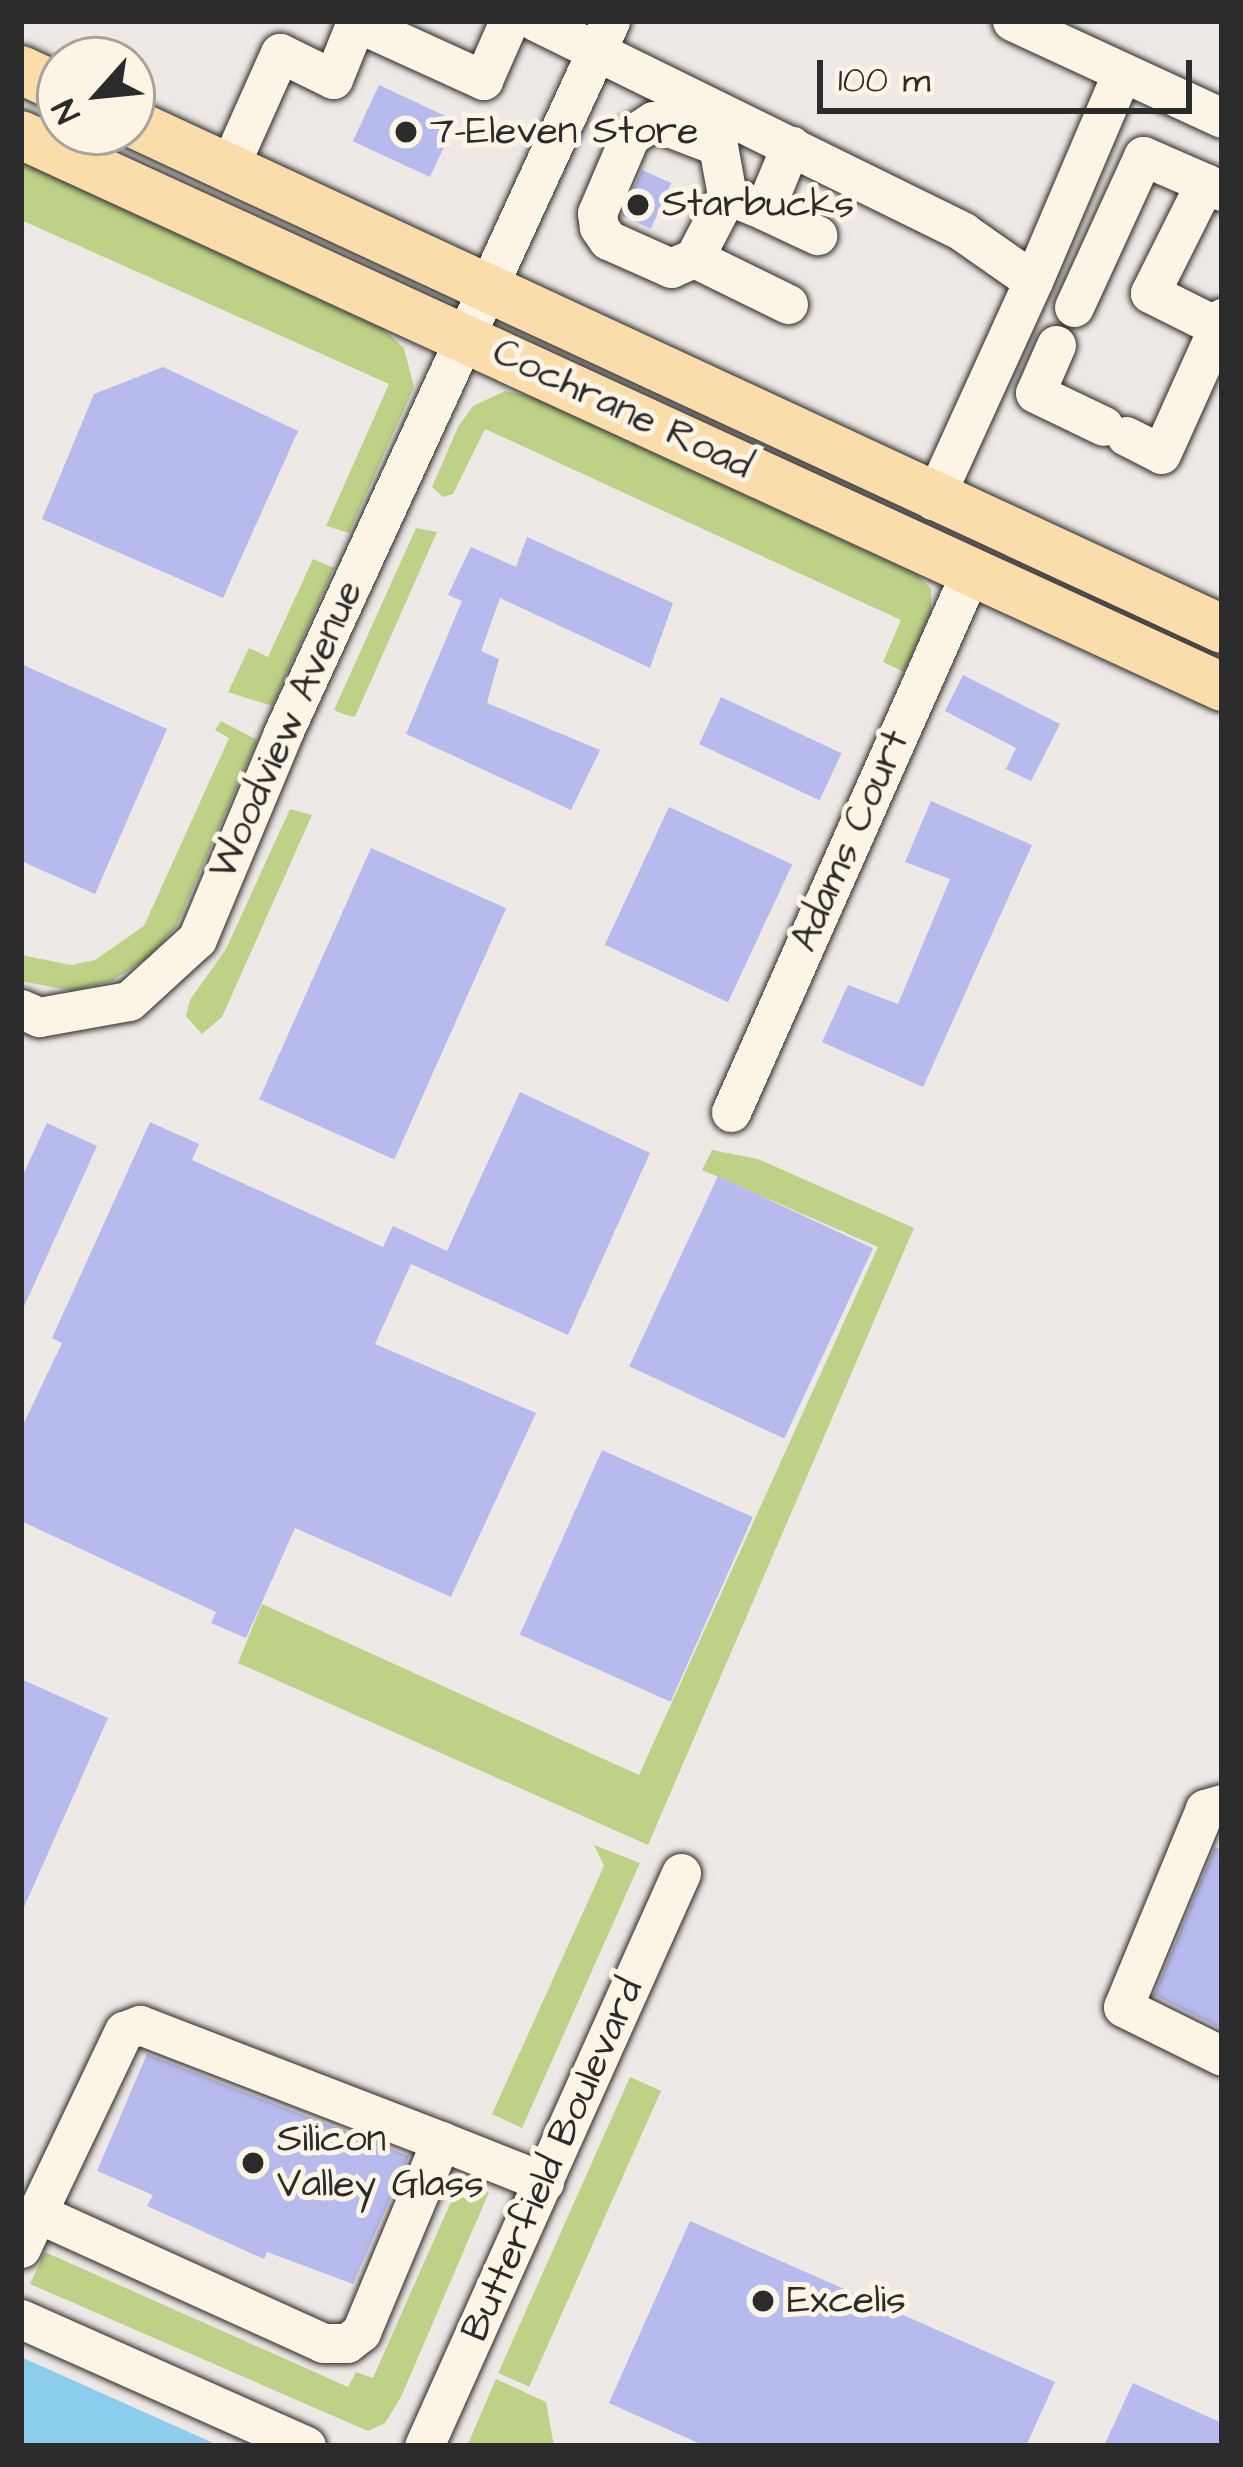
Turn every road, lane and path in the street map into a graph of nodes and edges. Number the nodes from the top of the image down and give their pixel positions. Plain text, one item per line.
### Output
1 (509, 21) edge
2 (535, 21) edge
3 (1012, 21) edge
4 (357, 22) edge
5 (603, 36) edge
6 (287, 37) edge
7 (1123, 72) junction
8 (1222, 118) edge
9 (156, 134) edge
10 (21, 135) edge
11 (791, 145) junction
12 (228, 169) junction
13 (1214, 187) edge
14 (727, 195) junction
15 (764, 210) junction
16 (817, 235) dead end
17 (694, 258) junction
18 (1033, 281) junction
19 (484, 293) junction
20 (788, 304) dead end
21 (1074, 307) dead end
22 (1220, 323) edge
23 (462, 337) junction
24 (1056, 345) dead end
25 (933, 500) junction
26 (972, 569) junction
27 (1217, 613) edge
28 (1205, 678) edge
29 (21, 1009) edge
30 (731, 1112) dead end
31 (1222, 1804) edge
32 (681, 1873) dead end
33 (1222, 2056) edge
34 (441, 2141) junction
35 (544, 2182) junction
36 (29, 2230) edge
37 (21, 2319) edge
38 (306, 2446) edge
39 (424, 2446) edge

1 - 4 street
2 - 5 street
3 - 7 street
4 - 6 street
5 - 11 street
5 - 19 street, Woodview Avenue
6 - 12 street
7 - 8 street
7 - 18 street
9 - 12 main road, Cochrane Road
10 - 23 main road, Cochrane Road
11 - 15 street
11 - 18 street
12 - 19 main road, Cochrane Road
13 - 21 street
13 - 22 street
14 - 15 street
14 - 17 street
14 - 17 street
15 - 16 street
17 - 20 street
18 - 25 street
19 - 23 street, Woodview Avenue
19 - 25 main road, Cochrane Road
22 - 24 street
23 - 26 main road, Cochrane Road
23 - 29 street, Woodview Avenue
25 - 27 main road, Cochrane Road
26 - 28 main road, Cochrane Road
26 - 30 street, Adams Court
27 - 28 main road
31 - 33 street
32 - 35 street, Butterfield Boulevard
34 - 35 street
34 - 36 street
34 - 36 street
35 - 39 street, Butterfield Boulevard
37 - 38 street

